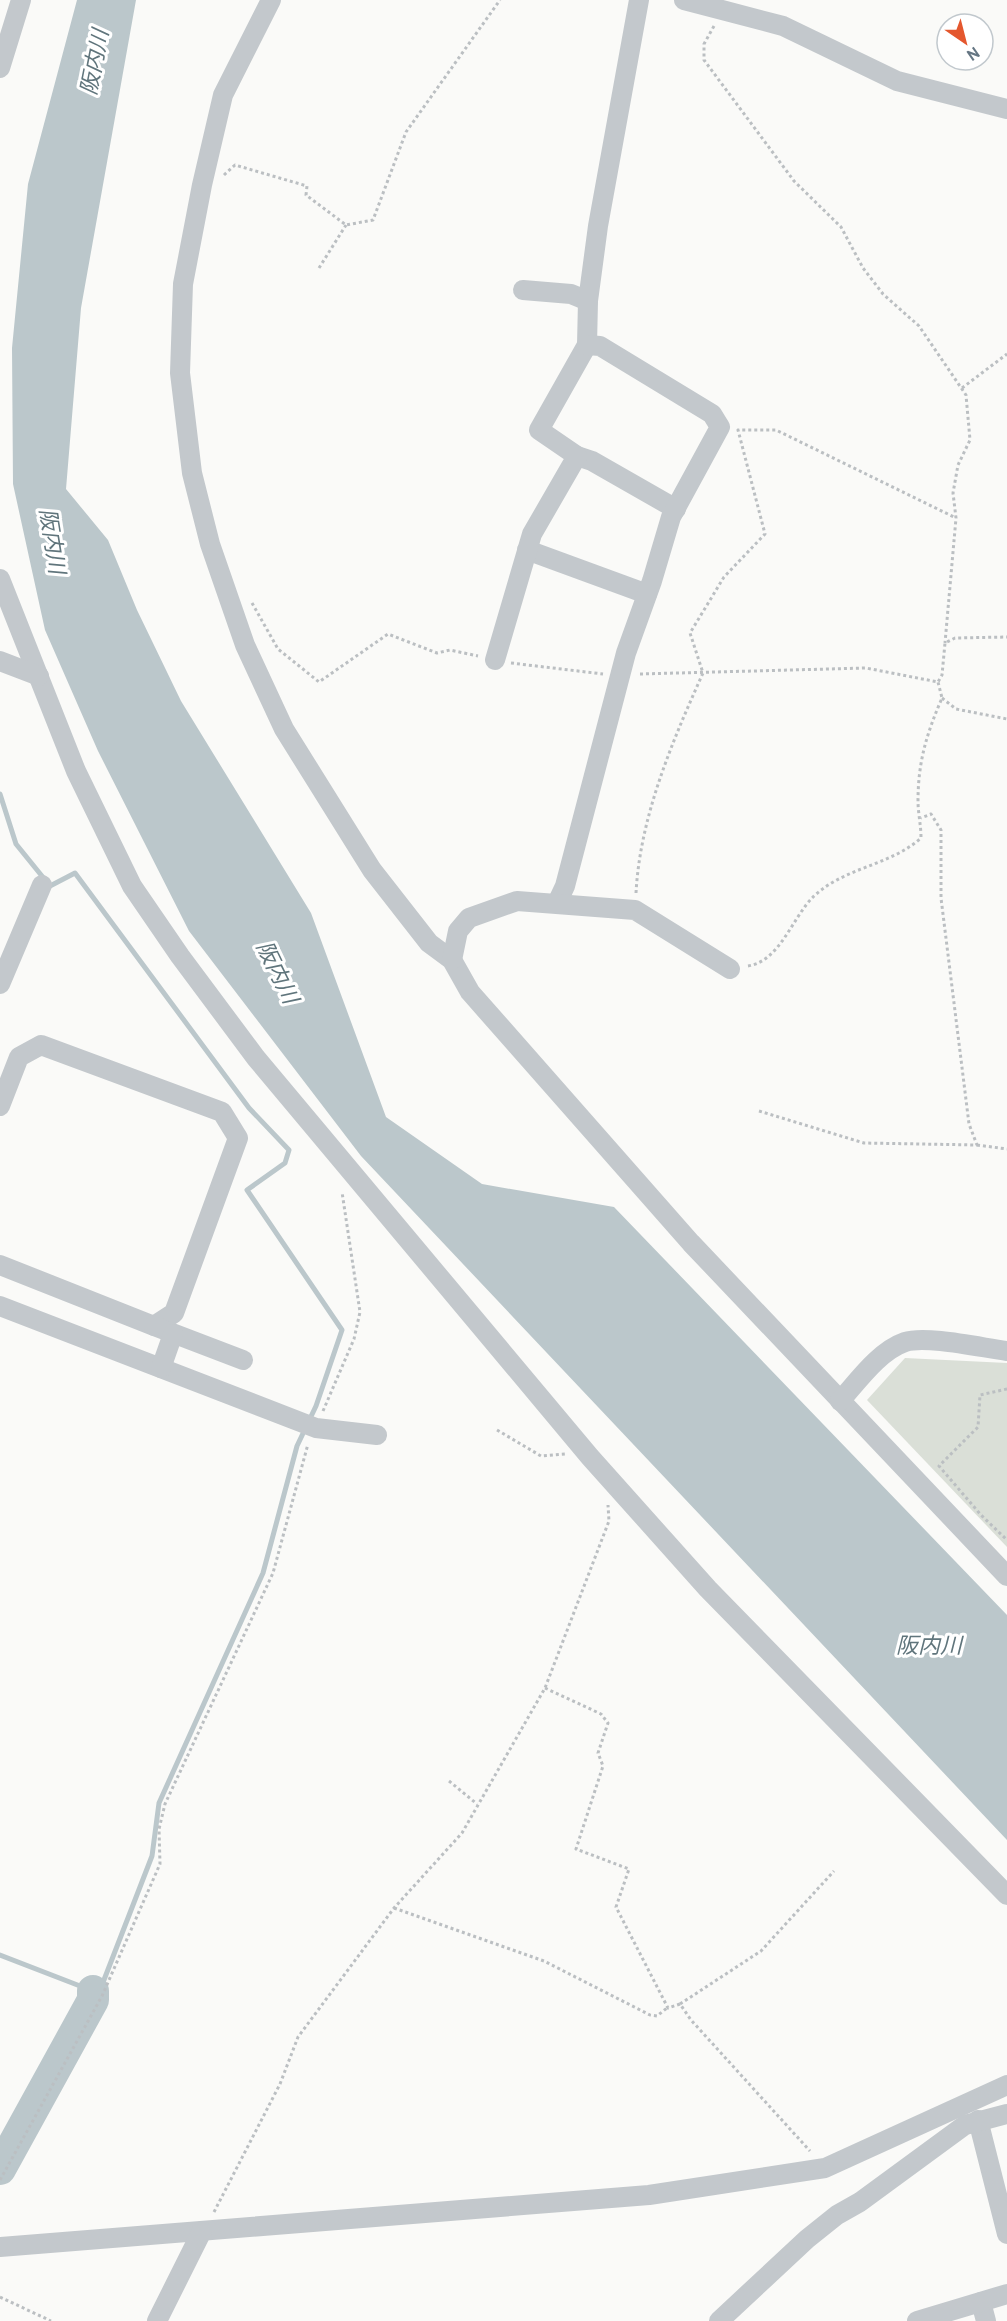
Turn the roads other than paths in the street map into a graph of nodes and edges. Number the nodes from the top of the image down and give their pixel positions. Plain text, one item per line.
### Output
1 (21, 0) edge
2 (271, 0) edge
3 (639, 0) edge
4 (684, 0) edge
5 (0, 68) edge
6 (1007, 109) edge
7 (523, 290) dead end
8 (588, 301) junction
9 (587, 345) junction
10 (577, 456) junction
11 (676, 509) junction
12 (527, 550) junction
13 (0, 579) edge
14 (647, 594) junction
15 (495, 660) road end
16 (0, 661) edge
17 (39, 676) junction
18 (42, 885) dead end
19 (558, 903) junction
20 (452, 960) junction
21 (730, 969) road end
22 (0, 984) edge
23 (0, 1106) edge
24 (0, 1265) edge
25 (0, 1306) edge
26 (154, 1326) junction
27 (172, 1334) junction
28 (1007, 1351) edge
29 (243, 1360) dead end
30 (161, 1368) junction
31 (840, 1401) junction
32 (377, 1435) dead end
33 (1007, 1576) edge
34 (1007, 1895) edge
35 (1007, 2085) edge
36 (1007, 2114) edge
37 (967, 2118) junction
38 (202, 2231) junction
39 (1007, 2234) edge
40 (0, 2247) edge
41 (1007, 2294) edge
42 (983, 2312) edge
43 (158, 2321) edge
44 (719, 2321) edge
45 (917, 2321) edge

1 - 5 street
2 - 20 street
3 - 8 street
4 - 6 street
7 - 8 street
8 - 9 street
9 - 10 street
9 - 11 street
10 - 11 street
10 - 12 street
11 - 14 street
12 - 14 street
12 - 15 street
13 - 17 street
14 - 19 street
16 - 17 street
17 - 34 street
18 - 22 street
19 - 20 street
19 - 21 street
20 - 31 street
23 - 26 street
24 - 26 street
25 - 30 street
26 - 27 street
27 - 29 street
27 - 30 street
28 - 31 street
30 - 32 street
31 - 33 street
35 - 37 street
36 - 37 street
37 - 38 street
37 - 39 street
37 - 44 street
38 - 40 street
38 - 43 street
41 - 42 street
42 - 45 street

